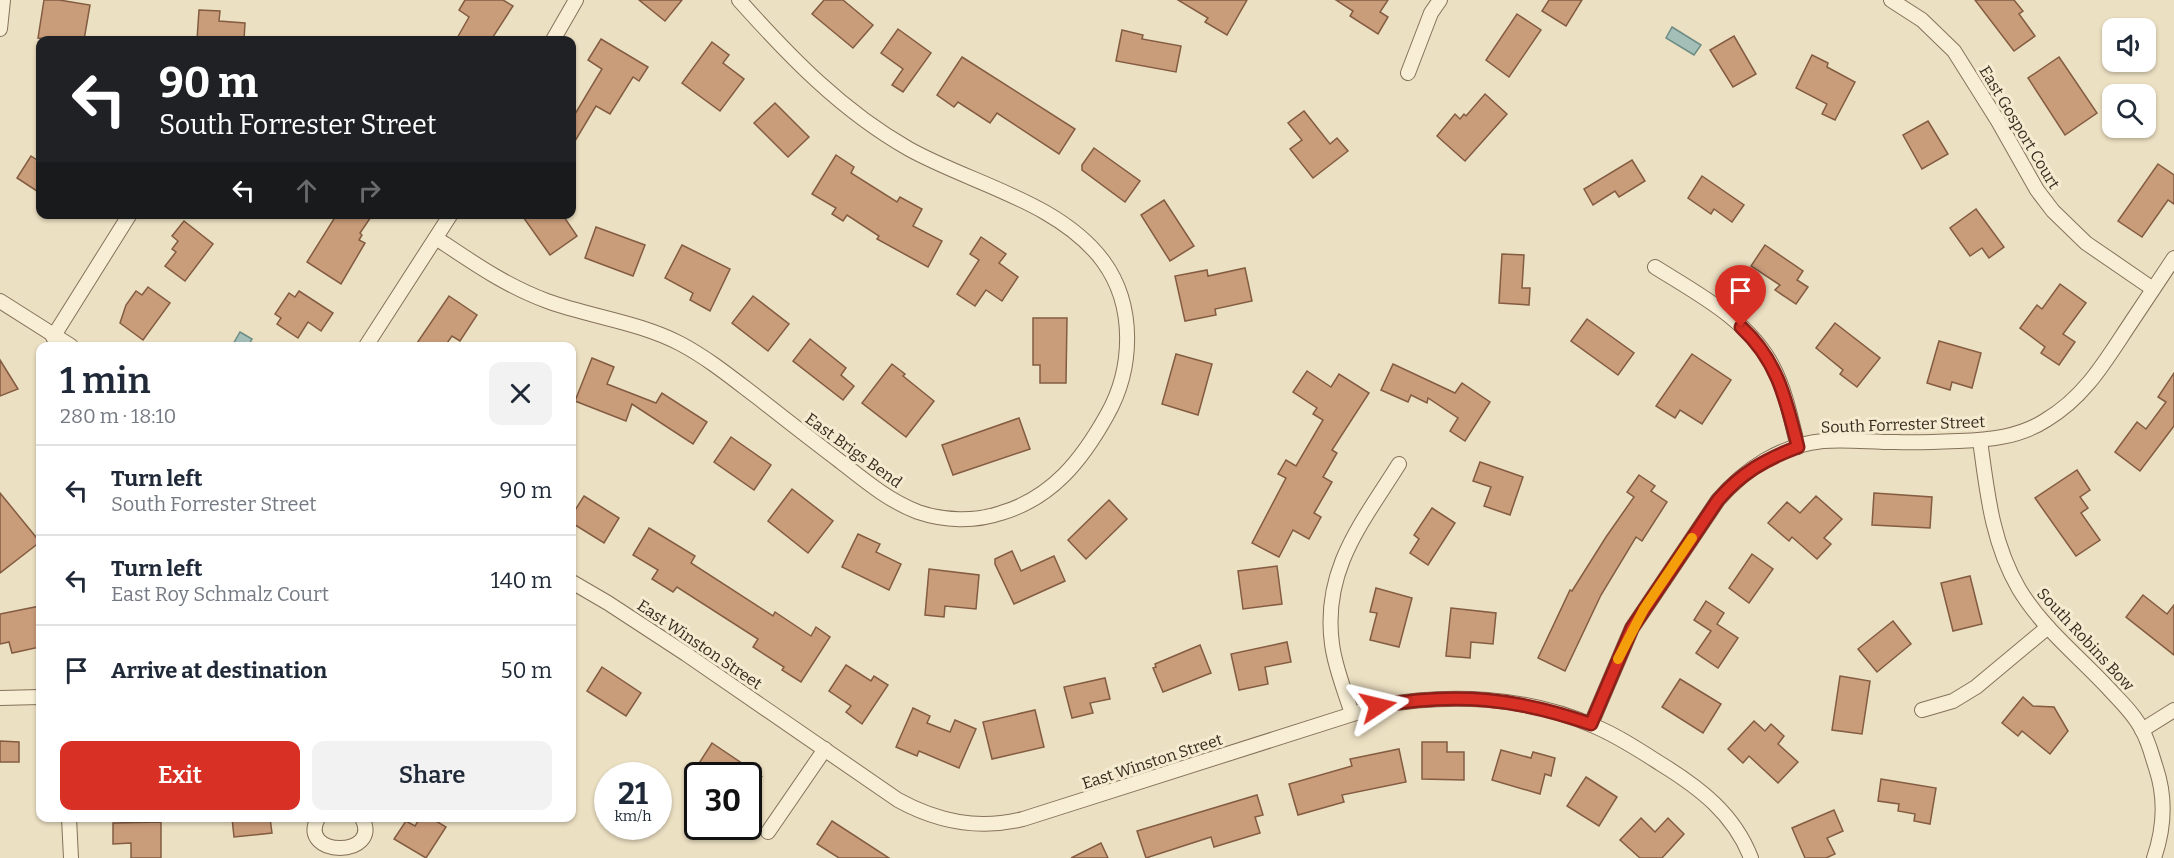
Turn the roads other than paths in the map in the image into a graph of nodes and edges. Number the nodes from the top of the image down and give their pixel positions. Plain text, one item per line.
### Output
1 (3, 0) edge
2 (576, 0) edge
3 (740, 0) edge
4 (1440, 0) edge
5 (1891, 0) edge
6 (0, 28) edge
7 (555, 36) edge
8 (1408, 73) dead end
9 (127, 219) edge
10 (448, 219) edge
11 (436, 238) junction
12 (2174, 258) edge
13 (1655, 267) dead end
14 (2153, 290) junction
15 (0, 302) edge
16 (53, 337) junction
17 (63, 342) edge
18 (369, 342) edge
19 (1980, 440) junction
20 (1798, 447) junction
21 (1399, 464) dead end
22 (576, 584) edge
23 (2048, 627) junction
24 (36, 697) edge
25 (0, 698) edge
26 (1922, 710) dead end
27 (2174, 710) edge
28 (1352, 714) junction
29 (1591, 724) junction
30 (2142, 730) junction
31 (825, 749) junction
32 (69, 822) edge
33 (317, 822) edge
34 (363, 822) edge
35 (768, 832) dead end
36 (71, 858) edge
37 (1751, 858) edge
38 (2154, 858) edge

1 - 6 street
2 - 7 street
3 - 11 street, East Brigs Bend
4 - 8 street
5 - 14 street, East Gosport Court
9 - 16 street
10 - 11 street
11 - 18 street
12 - 14 street, South Forrester Street
13 - 20 street
14 - 19 street, South Forrester Street
15 - 16 street
16 - 17 street
19 - 20 street, South Forrester Street
19 - 23 street, South Robins Bow
20 - 29 street, South Forrester Street
21 - 28 street
22 - 31 street, East Winston Street
23 - 26 street
23 - 30 street, South Robins Bow
24 - 25 street
27 - 30 street
28 - 29 street, East Winston Street
28 - 31 street, East Winston Street
29 - 37 street, East Winston Street
30 - 38 street, South Robins Bow
31 - 35 street
32 - 36 street
33 - 34 street

